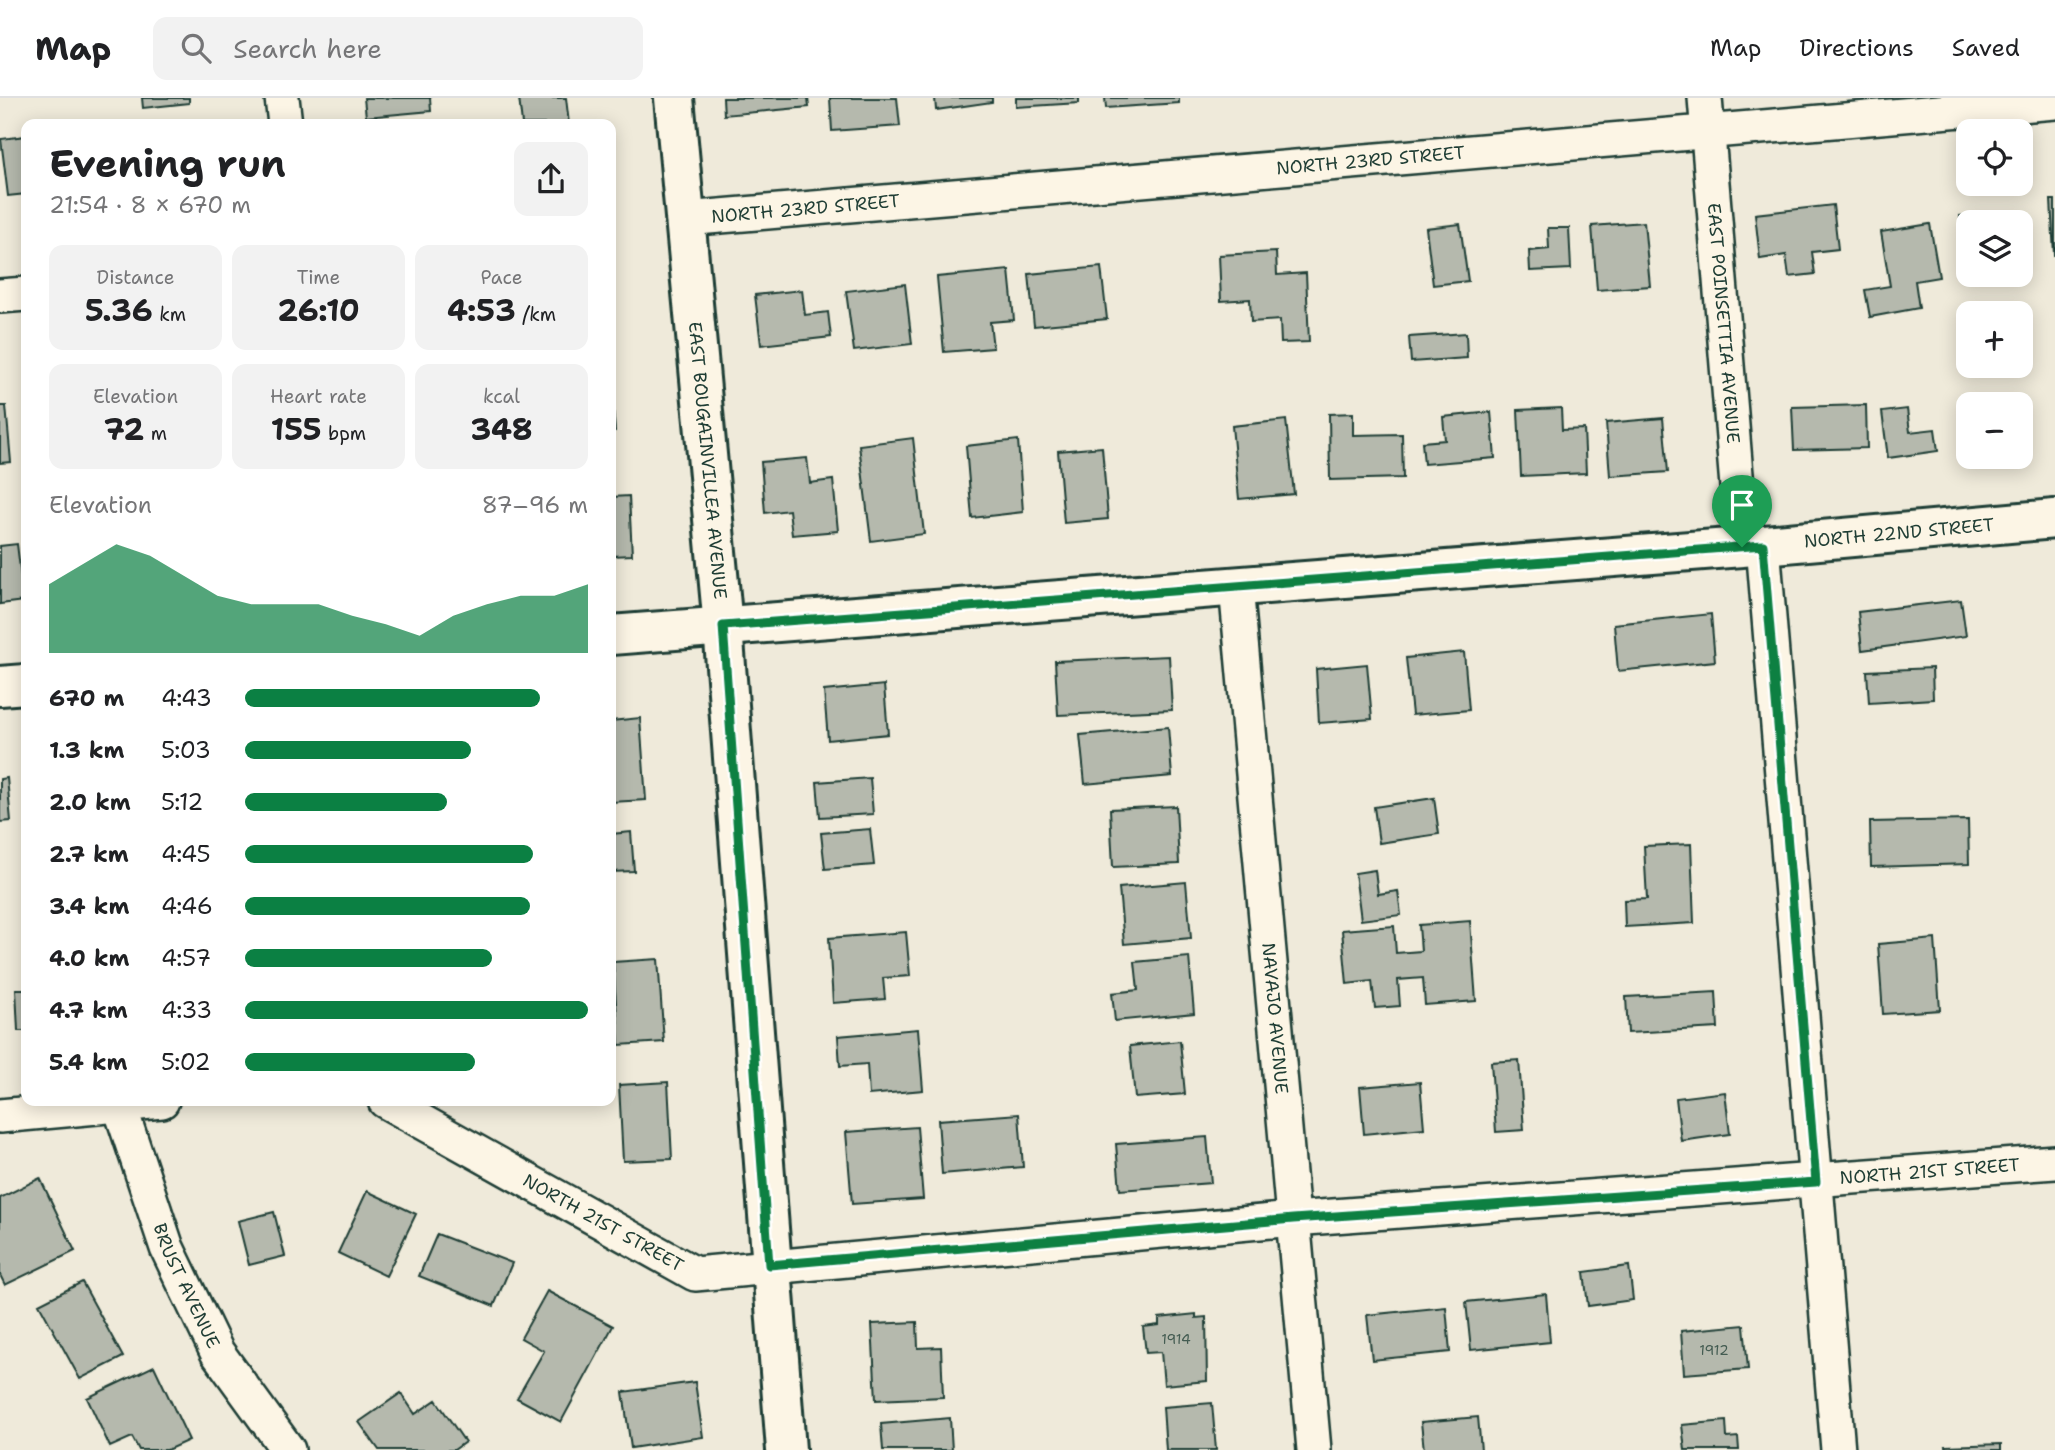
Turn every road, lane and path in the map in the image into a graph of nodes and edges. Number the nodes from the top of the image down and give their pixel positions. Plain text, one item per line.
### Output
1 (282, 98) edge
2 (674, 98) edge
3 (1705, 98) edge
4 (2055, 102) edge
5 (284, 119) edge
6 (1708, 131) junction
7 (685, 219) junction
8 (21, 294) edge
9 (0, 296) edge
10 (2055, 519) edge
11 (1753, 546) junction
12 (1236, 586) junction
13 (723, 626) junction
14 (616, 635) edge
15 (21, 684) edge
16 (0, 686) edge
17 (99, 1106) edge
18 (120, 1106) edge
19 (394, 1106) edge
20 (0, 1116) edge
21 (2055, 1162) edge
22 (1816, 1182) junction
23 (1293, 1219) junction
24 (769, 1265) junction
25 (288, 1450) edge
26 (786, 1450) edge
27 (1314, 1450) edge
28 (1838, 1450) edge

1 - 5 street
2 - 7 street, EAST BOUGAINVILLEA AVENUE
3 - 6 street, EAST POINSETTIA AVENUE
4 - 6 street, NORTH 23RD STREET
6 - 7 street, NORTH 23RD STREET
6 - 11 street, EAST POINSETTIA AVENUE
7 - 13 street, EAST BOUGAINVILLEA AVENUE
8 - 9 street
10 - 11 street, NORTH 22ND STREET
11 - 12 street, NORTH 22ND STREET
11 - 22 street, EAST POINSETTIA AVENUE
12 - 13 street, NORTH 22ND STREET
12 - 23 street, NAVAJO AVENUE
13 - 14 street, NORTH 22ND STREET
13 - 24 street, EAST BOUGAINVILLEA AVENUE
15 - 16 street
17 - 20 street
18 - 25 street, BRUST AVENUE
19 - 24 street, NORTH 21ST STREET
21 - 22 street, NORTH 21ST STREET
22 - 23 street, NORTH 21ST STREET
22 - 28 street, EAST POINSETTIA AVENUE
23 - 24 street, NORTH 21ST STREET
23 - 27 street, NAVAJO AVENUE
24 - 26 street, EAST BOUGAINVILLEA AVENUE

